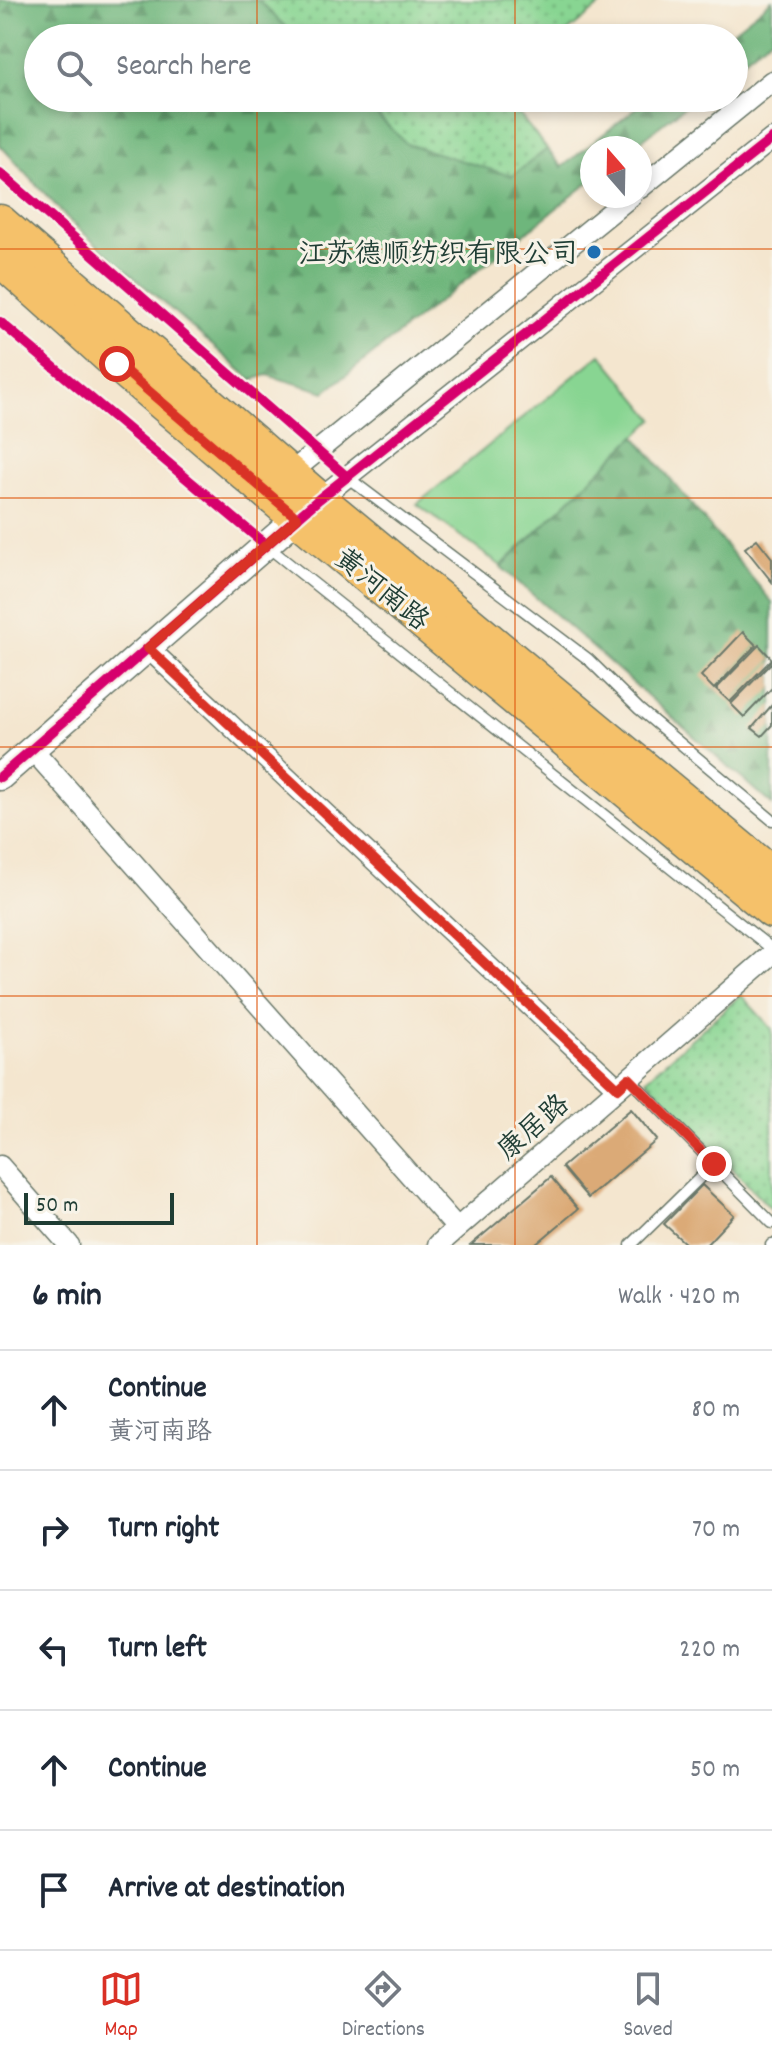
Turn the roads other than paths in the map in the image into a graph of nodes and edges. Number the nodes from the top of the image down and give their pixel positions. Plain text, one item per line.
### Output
1 (772, 81) edge
2 (748, 100) edge
3 (734, 112) edge
4 (772, 139) edge
5 (652, 178) edge
6 (616, 208) edge
7 (0, 222) edge
8 (0, 259) edge
9 (347, 477) junction
10 (279, 483) junction
11 (308, 509) junction
12 (266, 545) junction
13 (148, 648) junction
14 (32, 749) junction
15 (0, 777) edge
16 (772, 820) edge
17 (772, 874) edge
18 (772, 911) edge
19 (772, 952) edge
20 (624, 1083) junction
21 (714, 1164) junction
22 (0, 1166) edge
23 (772, 1223) edge
24 (457, 1228) junction
25 (69, 1245) edge
26 (438, 1245) edge
27 (631, 1245) edge

1 - 2 street
3 - 5 street
4 - 9 street
6 - 10 street
7 - 10 main road, 黄河南路
8 - 10 main road, 黄河南路
9 - 11 street
9 - 16 lane
10 - 11 main road, 黄河南路
11 - 12 street
11 - 17 main road, 黄河南路
11 - 18 main road, 黄河南路
12 - 13 street
12 - 19 lane
13 - 14 street
13 - 20 street
14 - 15 street
14 - 24 street
19 - 20 street, 康居路
20 - 21 lane
20 - 24 street, 康居路
21 - 23 lane
21 - 27 lane
22 - 25 street
24 - 26 street, 康居路

